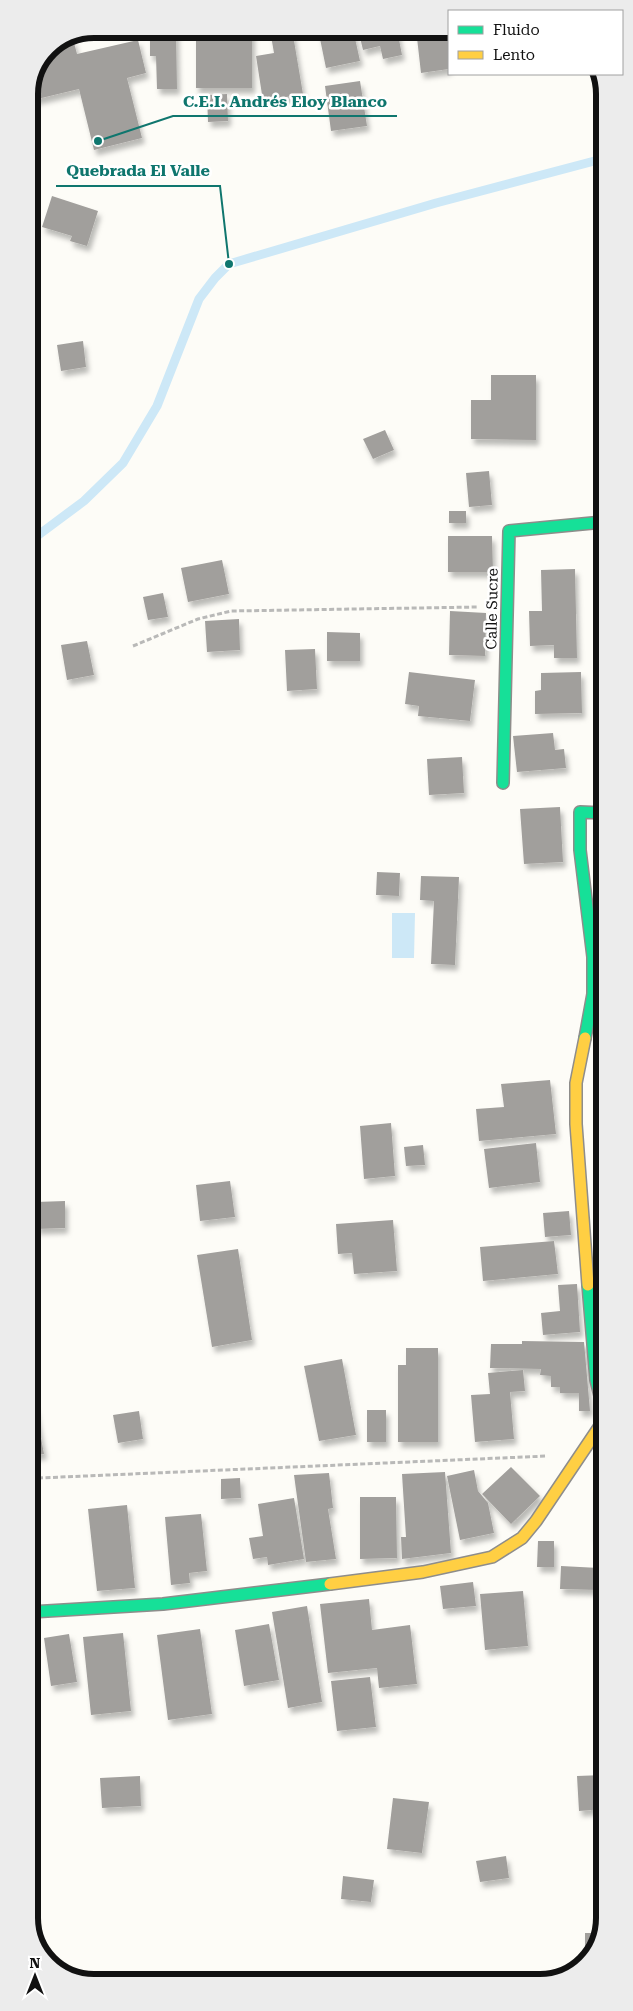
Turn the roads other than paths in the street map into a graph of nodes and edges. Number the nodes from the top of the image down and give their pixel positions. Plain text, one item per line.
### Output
1 (596, 523) edge
2 (503, 783) dead end
3 (596, 813) edge
4 (596, 1380) edge
5 (596, 1432) edge
6 (38, 1612) edge

1 - 2 street, Calle Sucre
3 - 4 street
5 - 6 street

